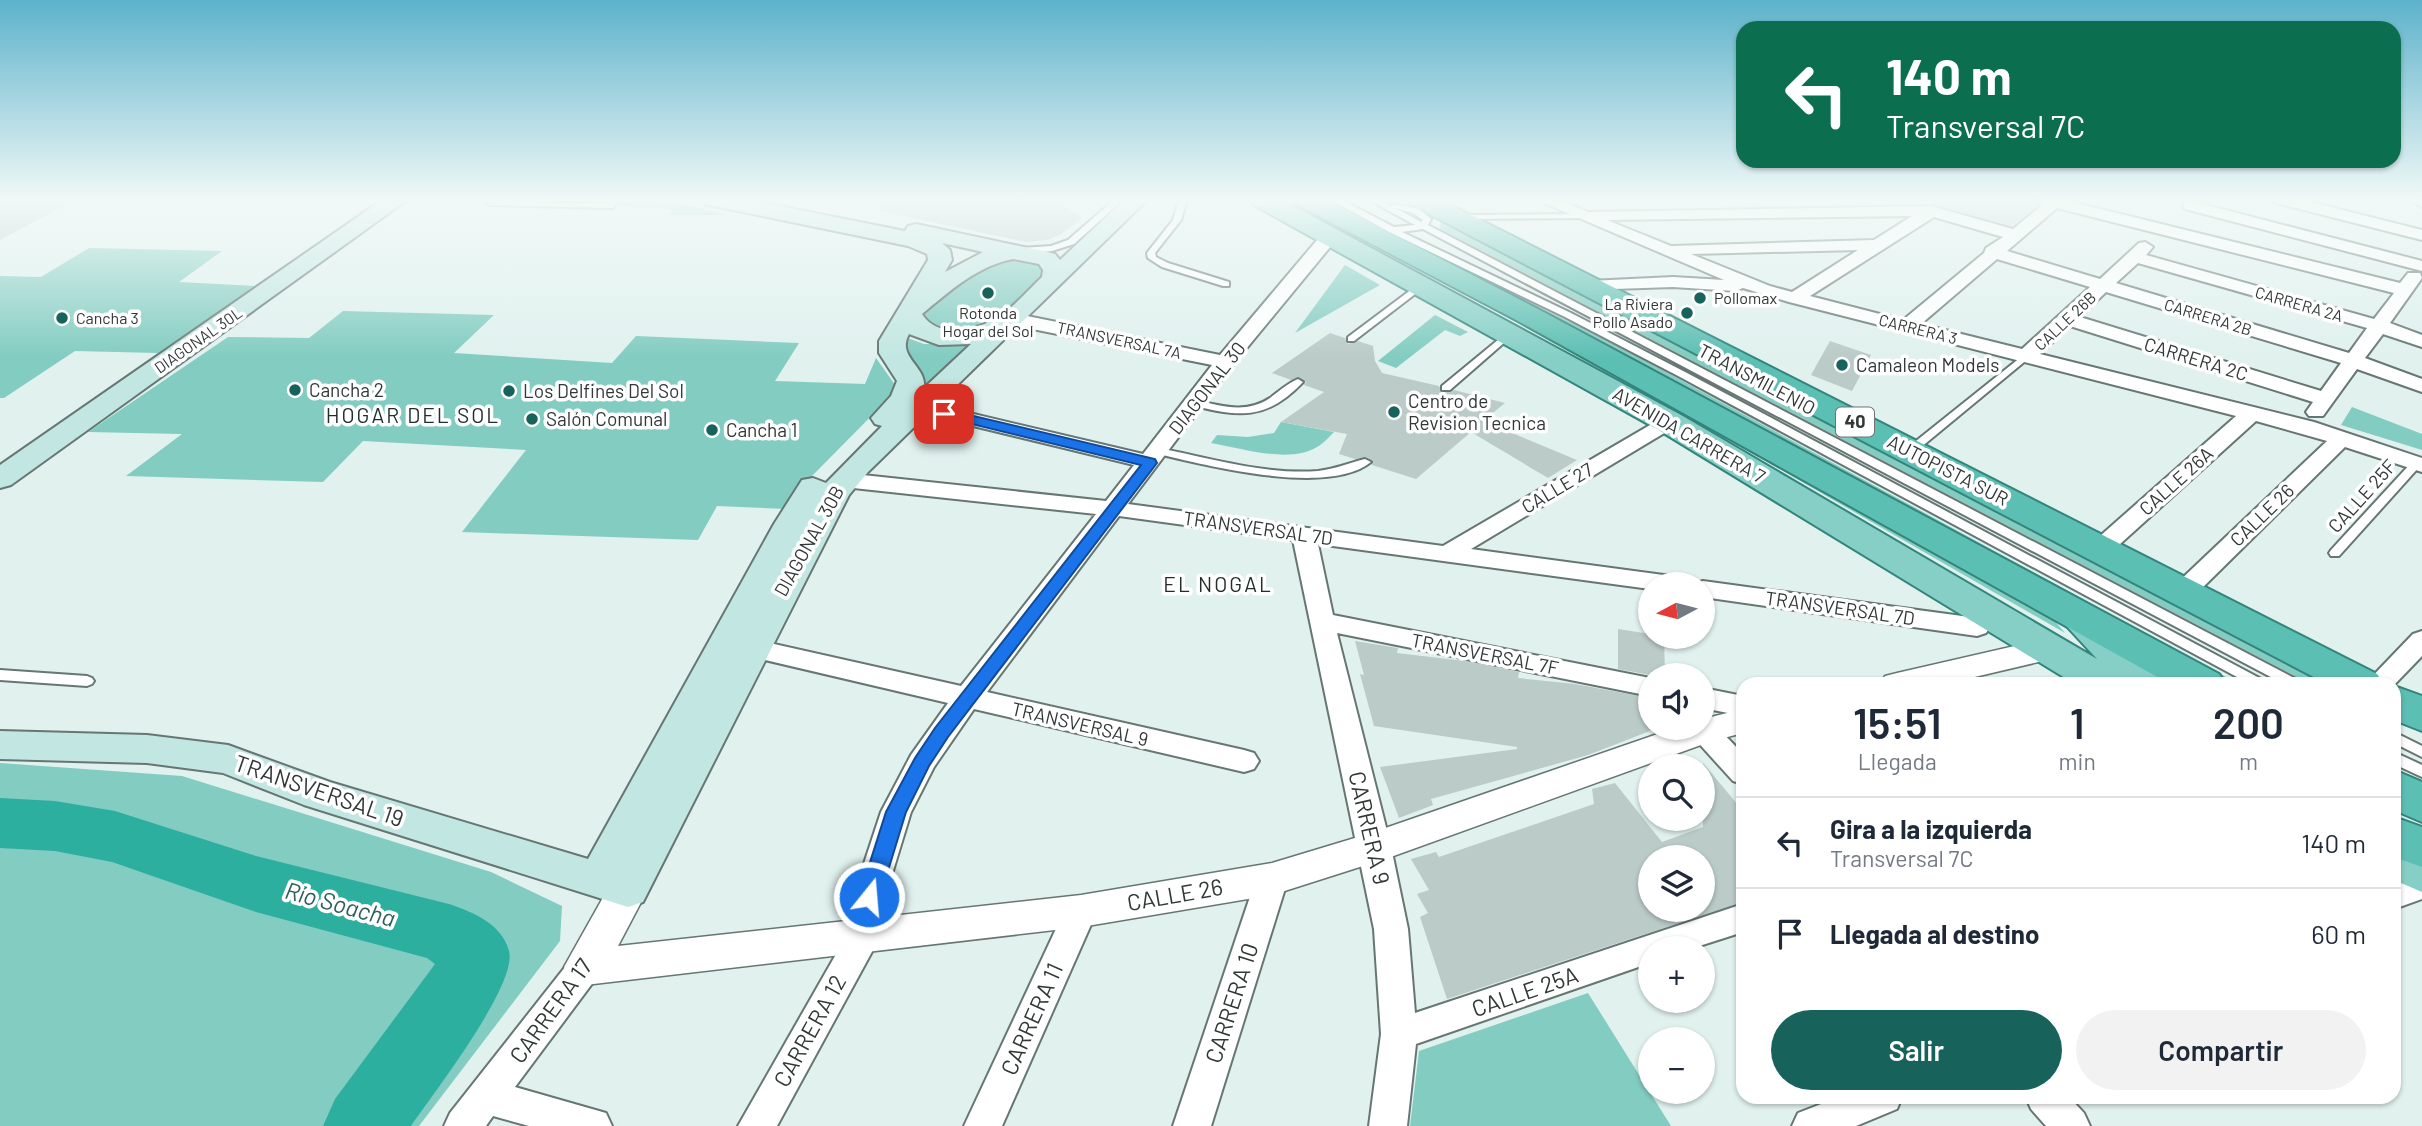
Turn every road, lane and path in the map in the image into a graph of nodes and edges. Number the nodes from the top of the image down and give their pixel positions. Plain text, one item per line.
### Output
1 (1992, 252) edge
2 (322, 253) edge
3 (939, 253) edge
4 (1010, 253) edge
5 (1016, 253) edge
6 (1082, 253) edge
7 (1152, 253) edge
8 (1315, 253) edge
9 (1359, 253) edge
10 (1408, 253) edge
11 (1437, 253) edge
12 (1509, 253) edge
13 (1520, 253) edge
14 (1674, 253) edge
15 (1865, 253) edge
16 (1994, 253) edge
17 (2140, 253) edge
18 (2257, 253) edge
19 (2373, 253) edge
20 (2135, 257) junction
21 (2422, 266) edge
22 (1055, 279) junction
23 (1226, 284) dead end
24 (2104, 285) junction
25 (1420, 286) junction
26 (1589, 286) junction
27 (2412, 288) edge
28 (1764, 290) junction
29 (1795, 298) junction
30 (908, 312) junction
31 (2067, 318) junction
32 (1012, 319) junction
33 (1907, 326) junction
34 (2379, 326) junction
35 (1510, 333) junction
36 (1351, 339) dead end
37 (2422, 341) edge
38 (2026, 356) junction
39 (2354, 361) junction
40 (1225, 362) junction
41 (1298, 383) dead end
42 (2422, 386) edge
43 (1446, 388) dead end
44 (2326, 399) junction
45 (1195, 403) junction
46 (910, 405) junction
47 (2252, 413) junction
48 (1669, 422) junction
49 (2306, 427) junction
50 (2341, 439) junction
51 (1910, 451) junction
52 (1154, 457) junction
53 (1365, 462) dead end
54 (2419, 464) edge
55 (0, 479) edge
56 (844, 480) junction
57 (1115, 509) junction
58 (1304, 534) junction
59 (2100, 549) junction
60 (2335, 552) dead end
61 (1446, 554) junction
62 (1638, 580) edge
63 (1715, 591) edge
64 (2183, 592) junction
65 (2075, 613) junction
66 (1321, 621) junction
67 (1977, 626) dead end
68 (2422, 640) edge
69 (752, 648) junction
70 (2049, 649) junction
71 (0, 675) edge
72 (1927, 677) edge
73 (2095, 677) edge
74 (2142, 677) edge
75 (2191, 677) edge
76 (2247, 677) edge
77 (2282, 677) edge
78 (2348, 677) edge
79 (2386, 677) edge
80 (87, 681) dead end
81 (1638, 685) edge
82 (969, 698) junction
83 (2401, 704) edge
84 (1736, 708) edge
85 (1715, 712) edge
86 (2422, 715) edge
87 (1715, 717) edge
88 (1736, 720) edge
89 (1715, 731) edge
90 (1642, 740) edge
91 (2401, 741) edge
92 (0, 745) edge
93 (2422, 752) edge
94 (1244, 761) dead end
95 (2401, 761) edge
96 (1736, 763) edge
97 (2422, 772) edge
98 (2401, 793) edge
99 (2422, 804) edge
100 (2401, 839) edge
101 (1375, 847) junction
102 (2422, 848) edge
103 (2401, 859) edge
104 (2422, 872) edge
105 (1272, 879) junction
106 (614, 884) junction
107 (2422, 885) edge
108 (2401, 893) edge
109 (1081, 911) junction
110 (1736, 920) edge
111 (1690, 936) edge
112 (863, 937) junction
113 (1638, 953) edge
114 (585, 967) junction
115 (1399, 1034) junction
116 (487, 1097) junction
117 (1866, 1104) edge
118 (2051, 1104) edge
119 (463, 1126) edge
120 (593, 1126) edge
121 (757, 1126) edge
122 (983, 1126) edge
123 (1192, 1126) edge
124 (1388, 1126) edge
125 (1811, 1126) edge
126 (2071, 1126) edge

1 - 33 street
2 - 55 main road, DIAGONAL 30L
3 - 30 main road
4 - 30 main road
5 - 22 main road
6 - 22 main road, DIAGONAL 30B
7 - 23 lane
8 - 40 street, DIAGONAL 30
9 - 25 main road, AVENIDA CARRERA 7
10 - 65 highway
11 - 76 lane, TRANSMILENIO
12 - 77 lane, TRANSMILENIO
13 - 26 highway, AUTOPISTA SUR / 40
14 - 28 street, CARRERA 3
15 - 29 street
16 - 24 street, CARRERA 2B
17 - 20 street, CALLE 26B
18 - 27 street
19 - 21 street
20 - 24 street, CALLE 26B
20 - 34 street, CARRERA 2A
21 - 27 street
22 - 32 main road, DIAGONAL 30B
24 - 31 street, CALLE 26B
24 - 39 street, CARRERA 2B
25 - 35 main road, AVENIDA CARRERA 7
25 - 36 lane
26 - 28 street
26 - 51 highway, AUTOPISTA SUR / 40
27 - 34 street
28 - 29 street, CARRERA 3
29 - 33 street, CARRERA 3
30 - 32 main road
30 - 46 main road
31 - 38 street, CALLE 26B
31 - 44 street, CARRERA 2C
32 - 40 street, TRANSVERSAL 7A
32 - 46 main road, DIAGONAL 30B
33 - 38 street, CARRERA 3
34 - 37 street, CARRERA 2A
34 - 39 street
35 - 43 lane
35 - 48 main road, AVENIDA CARRERA 7
38 - 47 street, CARRERA 3
38 - 51 lane
39 - 42 street, CARRERA 2B
39 - 44 street
40 - 45 street, DIAGONAL 30
41 - 45 lane
44 - 49 street
45 - 52 street, DIAGONAL 30
46 - 52 street
46 - 56 main road, DIAGONAL 30B
46 - 106 main road, DIAGONAL 30B
47 - 49 street, CARRERA 3
47 - 59 street, CALLE 26A
48 - 61 street, CALLE 27
48 - 70 main road, AVENIDA CARRERA 7
49 - 50 street, CARRERA 3
50 - 54 street, CARRERA 3
50 - 64 street, CALLE 26
51 - 59 highway, AUTOPISTA SUR / 40
52 - 53 lane
52 - 57 street, DIAGONAL 30
54 - 60 lane, CALLE 25F
56 - 57 street, TRANSVERSAL 7D
56 - 69 main road, DIAGONAL 30B
57 - 58 street, TRANSVERSAL 7D
57 - 82 street, DIAGONAL 30
58 - 61 street, TRANSVERSAL 7D
58 - 66 street, CARRERA 9
59 - 64 highway, AUTOPISTA SUR / 40
61 - 62 street, TRANSVERSAL 7D
63 - 67 street, TRANSVERSAL 7D
64 - 78 highway, AUTOPISTA SUR / 40
65 - 74 main road
65 - 75 highway
66 - 81 street, TRANSVERSAL 7F
66 - 101 street, CARRERA 9
68 - 79 street
69 - 82 street, TRANSVERSAL 9
69 - 106 main road, DIAGONAL 30B
70 - 72 street
70 - 73 main road, AVENIDA CARRERA 7
71 - 80 lane
82 - 94 street, TRANSVERSAL 9
82 - 112 street, DIAGONAL 30
83 - 86 highway
84 - 85 street
87 - 88 street, CALLE 26
89 - 96 street
90 - 101 street, CALLE 26
91 - 93 lane
92 - 106 main road, TRANSVERSAL 19
95 - 97 lane
98 - 99 highway
100 - 102 highway
101 - 105 street, CALLE 26
101 - 115 street, CARRERA 9
103 - 104 main road
105 - 109 street, CALLE 26
105 - 123 street, CARRERA 10
106 - 114 street, CARRERA 17
107 - 108 street
109 - 112 street, CALLE 26
109 - 122 street, CARRERA 11
110 - 111 street, CALLE 25A
112 - 114 street, CALLE 26
112 - 121 street, CARRERA 12
113 - 115 street, CALLE 25A
114 - 116 street, CARRERA 17
115 - 124 street, CARRERA 9
116 - 119 street, CARRERA 17
116 - 120 street
117 - 125 street
118 - 126 street

